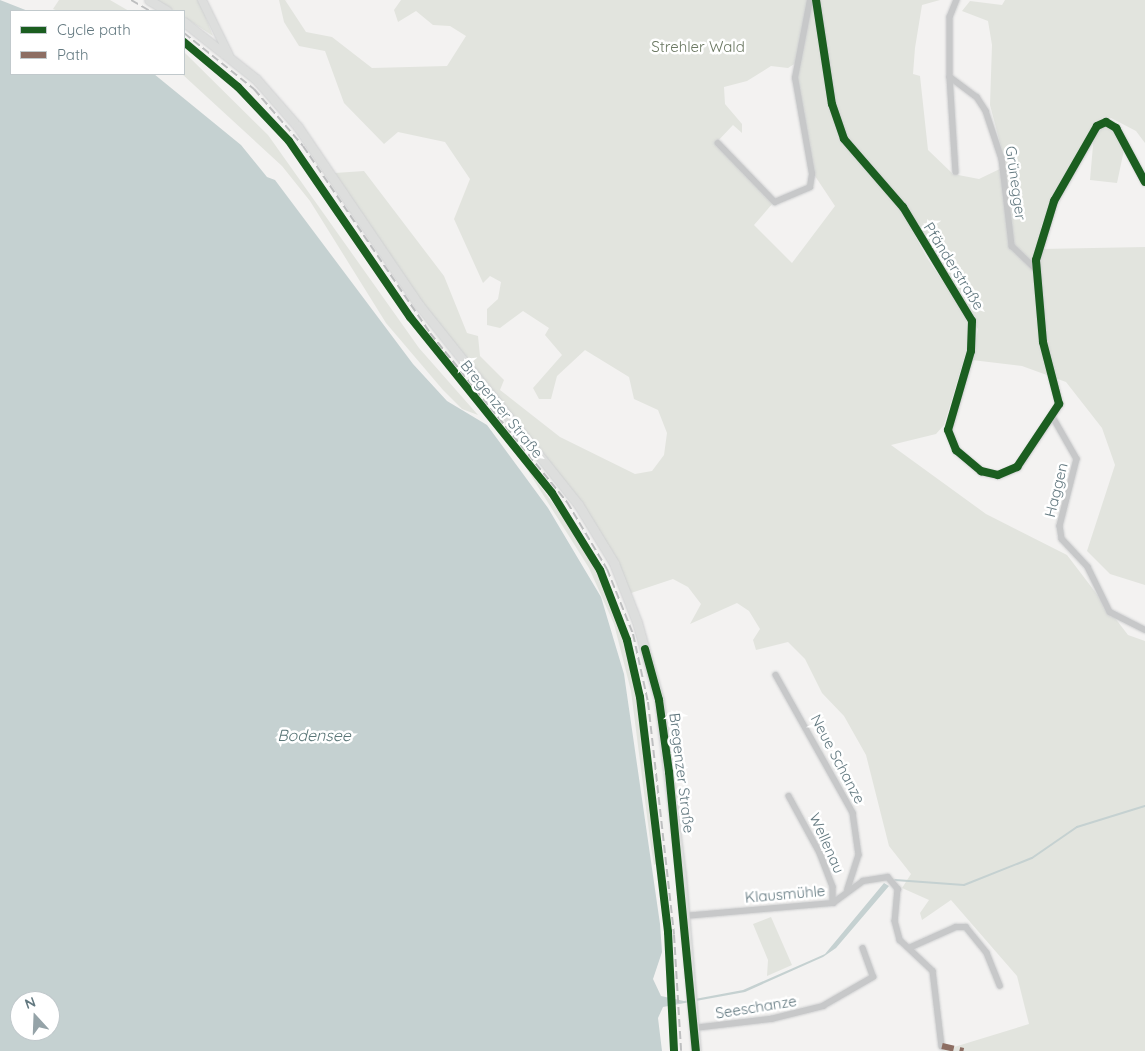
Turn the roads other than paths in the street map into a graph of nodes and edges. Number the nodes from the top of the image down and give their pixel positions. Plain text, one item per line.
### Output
1 (149, 0) edge
2 (202, 0) edge
3 (810, 0) edge
4 (816, 0) edge
5 (957, 0) edge
6 (165, 10) edge
7 (185, 23) edge
8 (229, 55) junction
9 (950, 77) junction
10 (718, 143) dead end
11 (956, 172) dead end
12 (1145, 182) edge
13 (1036, 269) junction
14 (1053, 418) junction
15 (957, 434) dead end
16 (949, 436) junction
17 (1145, 630) edge
18 (776, 675) dead end
19 (789, 796) dead end
20 (848, 889) junction
21 (833, 903) junction
22 (684, 916) junction
23 (909, 948) junction
24 (863, 949) dead end
25 (1000, 985) dead end
26 (694, 1028) junction
27 (942, 1046) dead end
28 (696, 1051) edge

1 - 6 main road
2 - 8 main road
3 - 10 street
4 - 16 street, Pfänderstraße
5 - 9 street
7 - 8 main road, Bregenzer Straße
8 - 22 main road, Bregenzer Straße
9 - 11 street
9 - 13 street, Grünegger
12 - 13 street
13 - 14 street
14 - 16 street
14 - 17 street, Haggen
15 - 16 street
18 - 20 street, Neue Schanze
19 - 21 street, Wellenau
20 - 21 street, Klausmühle
20 - 23 street, Klausmühle
21 - 22 street, Klausmühle
22 - 26 main road, Bregenzer Straße
23 - 25 street
23 - 27 street, Klausmühle
24 - 26 street, Seeschanze
26 - 28 main road, Bregenzer Straße

